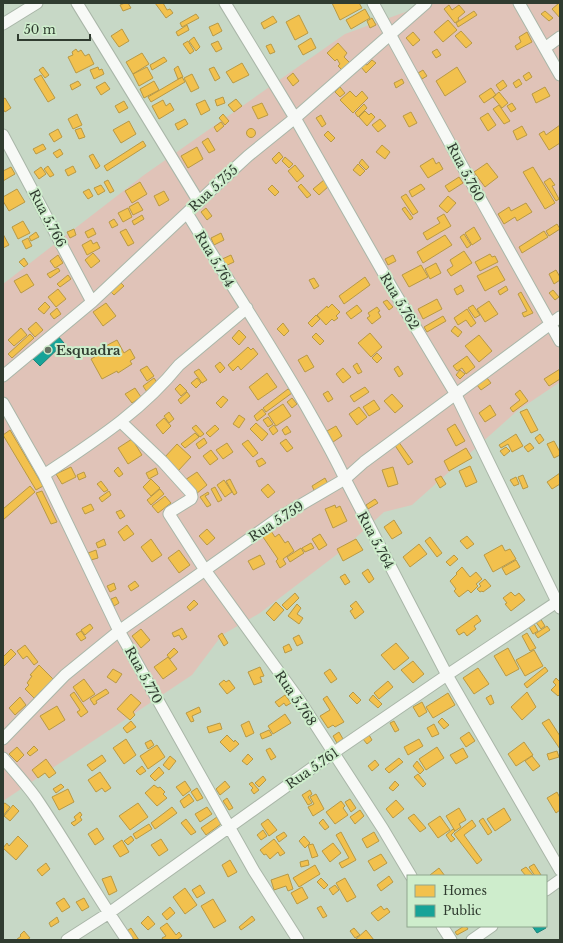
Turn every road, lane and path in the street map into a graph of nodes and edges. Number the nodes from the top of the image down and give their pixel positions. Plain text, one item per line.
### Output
1 (37, 3) edge
2 (77, 3) edge
3 (225, 3) edge
4 (374, 3) edge
5 (426, 3) edge
6 (519, 3) edge
7 (3, 24) edge
8 (391, 34) junction
9 (560, 37) edge
10 (545, 48) junction
11 (560, 76) edge
12 (295, 118) junction
13 (3, 135) edge
14 (199, 202) junction
15 (188, 213) junction
16 (92, 302) junction
17 (247, 308) junction
18 (560, 317) edge
19 (550, 323) junction
20 (560, 341) edge
21 (3, 376) edge
22 (455, 393) junction
23 (3, 403) edge
24 (121, 422) junction
25 (44, 475) junction
26 (345, 479) junction
27 (205, 570) junction
28 (559, 603) edge
29 (119, 631) junction
30 (447, 675) junction
31 (3, 739) edge
32 (333, 753) junction
33 (3, 758) edge
34 (230, 827) junction
35 (560, 870) edge
36 (411, 875) edge
37 (560, 880) edge
38 (547, 889) edge
39 (109, 914) junction
40 (443, 927) edge
41 (491, 927) edge
42 (67, 940) edge
43 (127, 940) edge
44 (298, 940) edge
45 (451, 940) edge
46 (472, 940) edge

1 - 7 street
2 - 14 street
3 - 12 street, Rua 5.762
4 - 8 street, Rua 5.760
5 - 8 street, Rua 5.755
6 - 10 street
8 - 12 street, Rua 5.755
8 - 19 street, Rua 5.760
9 - 10 street
10 - 11 street
12 - 14 street, Rua 5.755
12 - 22 street, Rua 5.762
13 - 16 street, Rua 5.766
14 - 15 street, Rua 5.755
15 - 16 street, Rua 5.755
15 - 17 street, Rua 5.764
16 - 21 street, Rua 5.755
17 - 24 street
17 - 26 street, Rua 5.764
18 - 19 street, Rua 5.759
19 - 20 street, Rua 5.760
19 - 22 street, Rua 5.759
22 - 26 street, Rua 5.759
22 - 28 street, Rua 5.762
23 - 25 street, Rua 5.770
24 - 25 street
24 - 27 street, Rua 5.768
25 - 29 street, Rua 5.770
26 - 27 street, Rua 5.759
26 - 30 street, Rua 5.764
27 - 29 street, Rua 5.759
27 - 32 street, Rua 5.768
28 - 30 street, Rua 5.761
29 - 31 street, Rua 5.759
29 - 34 street, Rua 5.770
30 - 32 street, Rua 5.761
30 - 35 street, Rua 5.764
32 - 34 street, Rua 5.761
32 - 36 street, Rua 5.768
33 - 39 street
34 - 39 street, Rua 5.761
34 - 44 street, Rua 5.770
37 - 38 street
39 - 42 street, Rua 5.761
39 - 43 street
40 - 45 street
41 - 46 street

